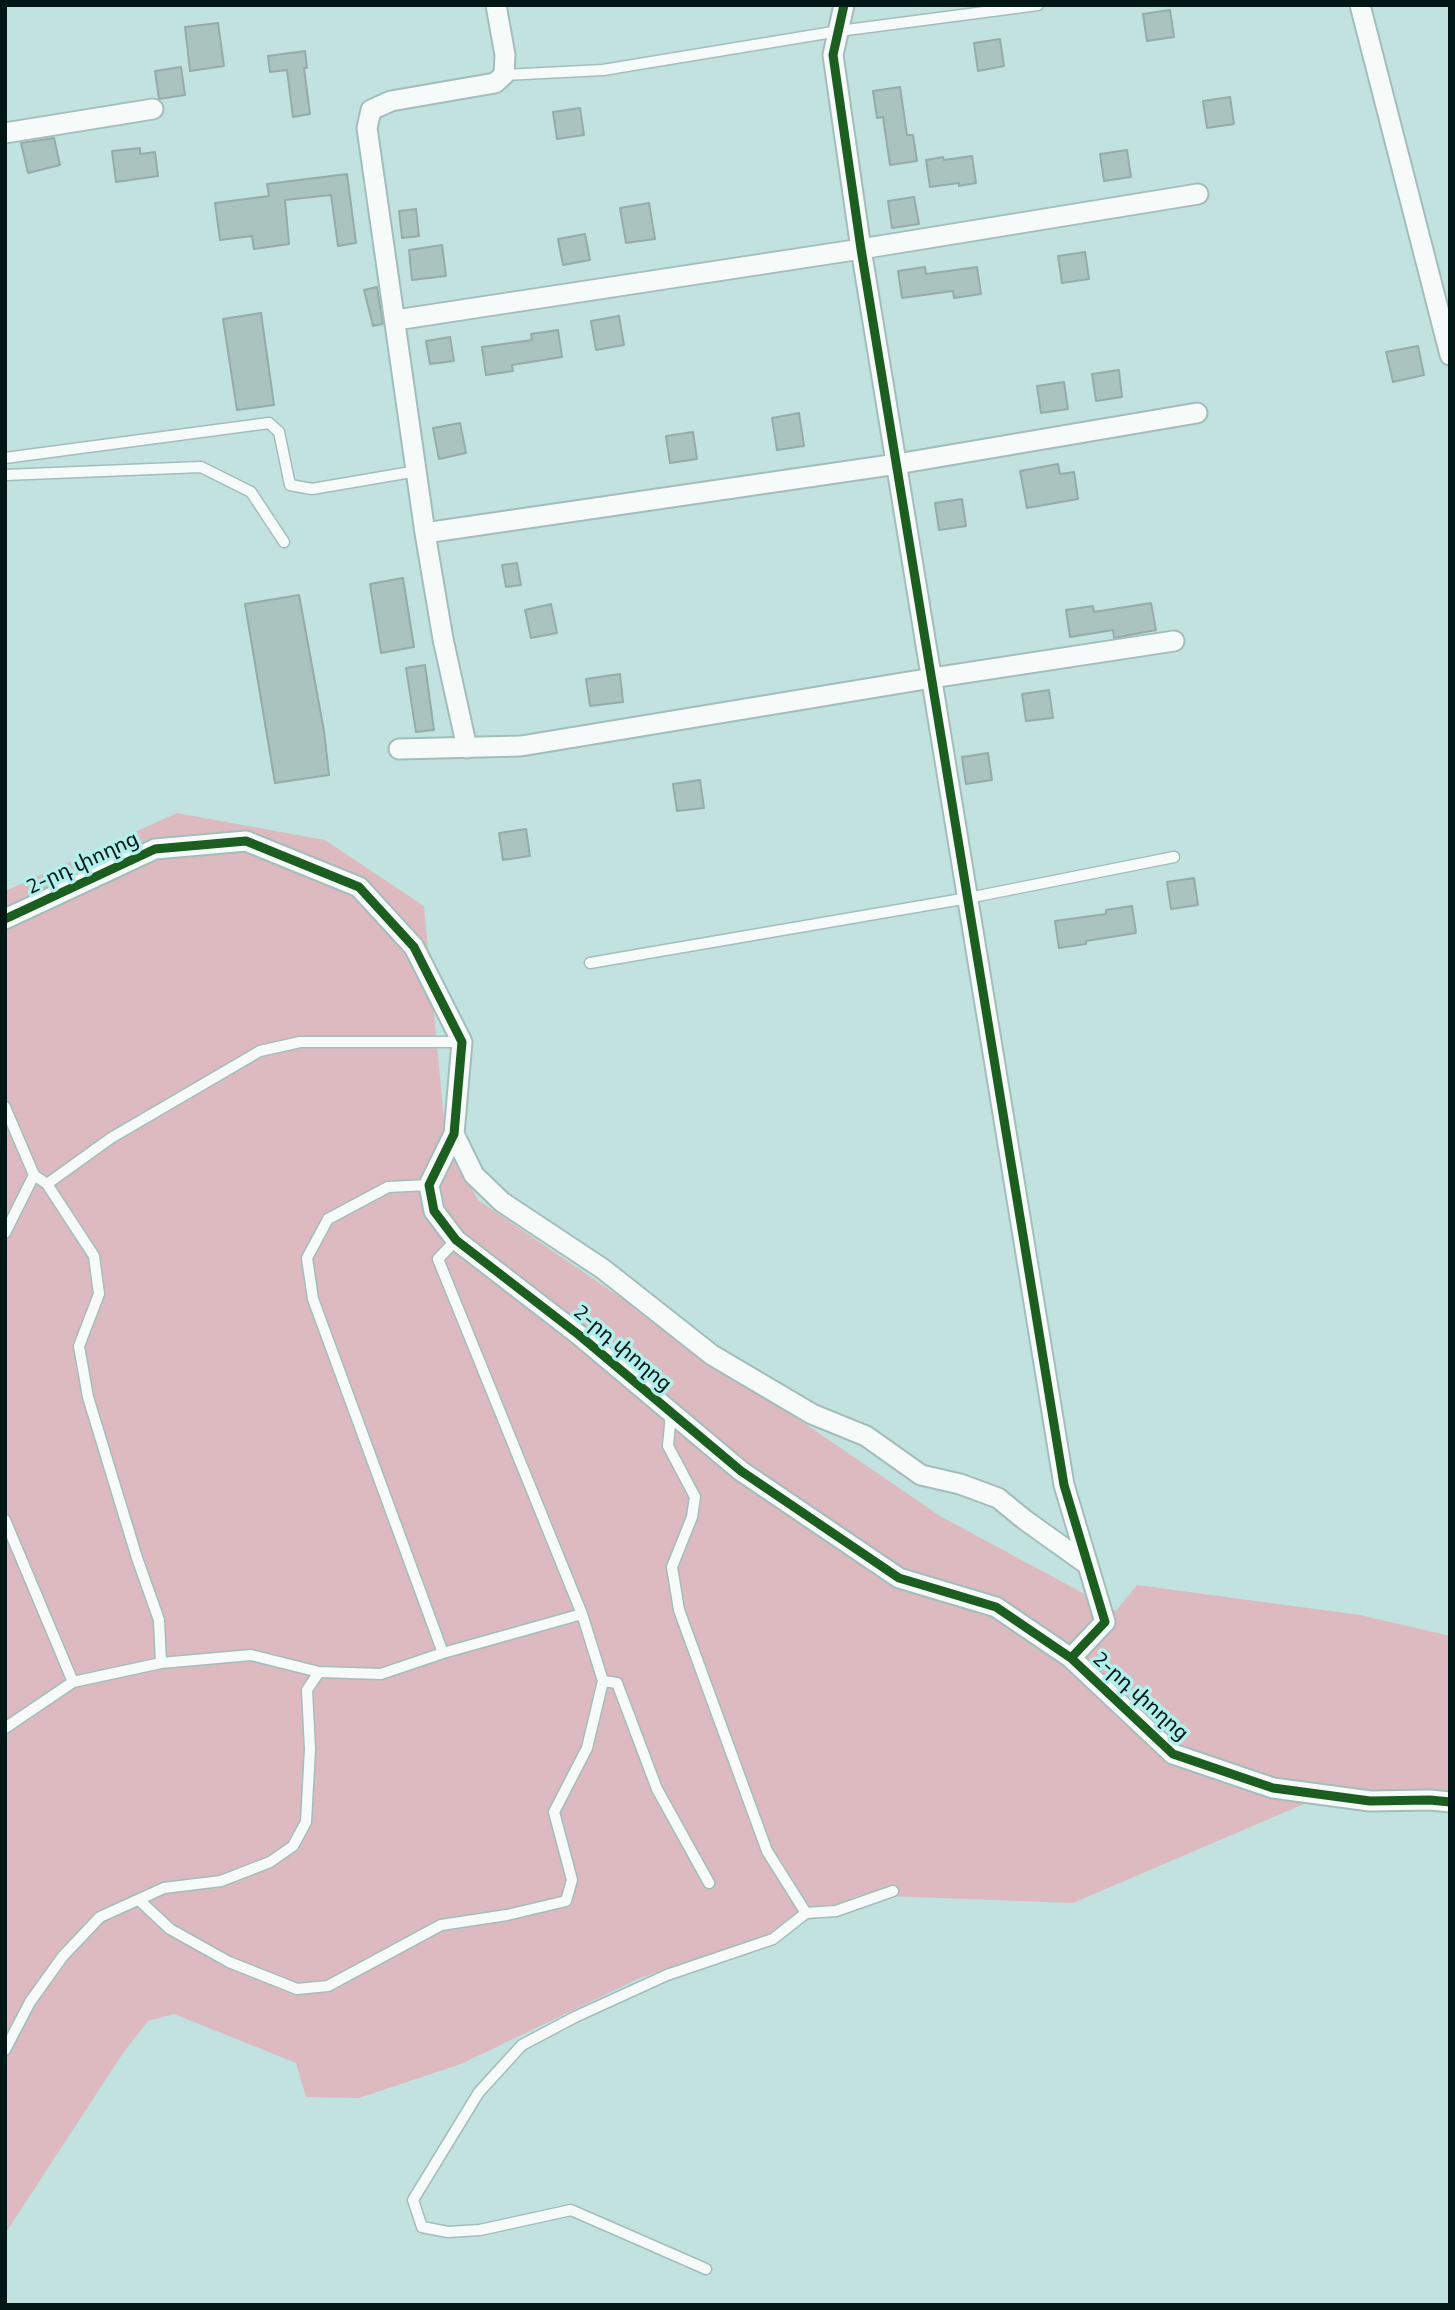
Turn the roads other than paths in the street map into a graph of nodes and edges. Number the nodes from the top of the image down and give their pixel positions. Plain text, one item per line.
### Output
1 (496, 5) edge
2 (844, 5) edge
3 (1038, 5) edge
4 (1360, 5) edge
5 (839, 31) junction
6 (504, 75) junction
7 (153, 109) dead end
8 (5, 133) edge
9 (1198, 194) dead end
10 (861, 249) junction
11 (396, 320) junction
12 (1450, 355) edge
13 (1197, 413) dead end
14 (5, 458) edge
15 (897, 464) junction
16 (417, 471) junction
17 (5, 475) edge
18 (425, 533) junction
19 (284, 542) dead end
20 (1174, 641) dead end
21 (932, 678) junction
22 (467, 748) junction
23 (399, 749) dead end
24 (1174, 857) dead end
25 (968, 898) junction
26 (5, 919) edge
27 (590, 963) dead end
28 (462, 1041) junction
29 (5, 1107) edge
30 (454, 1134) junction
31 (34, 1175) junction
32 (47, 1184) junction
33 (429, 1185) junction
34 (5, 1233) edge
35 (456, 1240) junction
36 (671, 1413) junction
37 (5, 1520) edge
38 (1088, 1565) junction
39 (582, 1614) junction
40 (443, 1653) junction
41 (1071, 1658) junction
42 (161, 1663) junction
43 (320, 1672) junction
44 (603, 1681) junction
45 (73, 1682) junction
46 (5, 1728) edge
47 (1450, 1802) edge
48 (709, 1883) dead end
49 (893, 1891) dead end
50 (139, 1900) junction
51 (806, 1913) junction
52 (5, 2050) edge
53 (706, 2269) dead end

1 - 6 street
2 - 5 street
3 - 5 lane
4 - 12 street
5 - 6 lane
5 - 10 street
6 - 11 street
7 - 8 street
9 - 10 street
10 - 11 street
10 - 15 street
11 - 16 street
13 - 15 street
14 - 16 lane
15 - 18 street
15 - 21 street
16 - 18 street
17 - 19 lane
18 - 22 street
20 - 21 street
21 - 22 street
21 - 25 street
22 - 23 street
24 - 25 lane
25 - 27 lane
25 - 38 street
26 - 28 street, 2-րդ փողոց
28 - 30 street
28 - 32 lane
29 - 31 lane
30 - 33 street
30 - 38 street
31 - 32 lane
31 - 34 lane
32 - 42 lane
33 - 35 street, 2-րդ փողոց
33 - 40 lane
35 - 36 street, 2-րդ փողոց
35 - 39 lane
36 - 41 street, 2-րդ փողոց
36 - 51 lane
37 - 45 lane
38 - 41 street
39 - 40 lane
39 - 44 lane
40 - 43 lane
41 - 47 street, 2-րդ փողոց
42 - 43 lane
42 - 45 lane
43 - 50 lane
44 - 48 lane
44 - 50 lane
45 - 46 lane
49 - 51 lane
50 - 52 lane
51 - 53 lane

